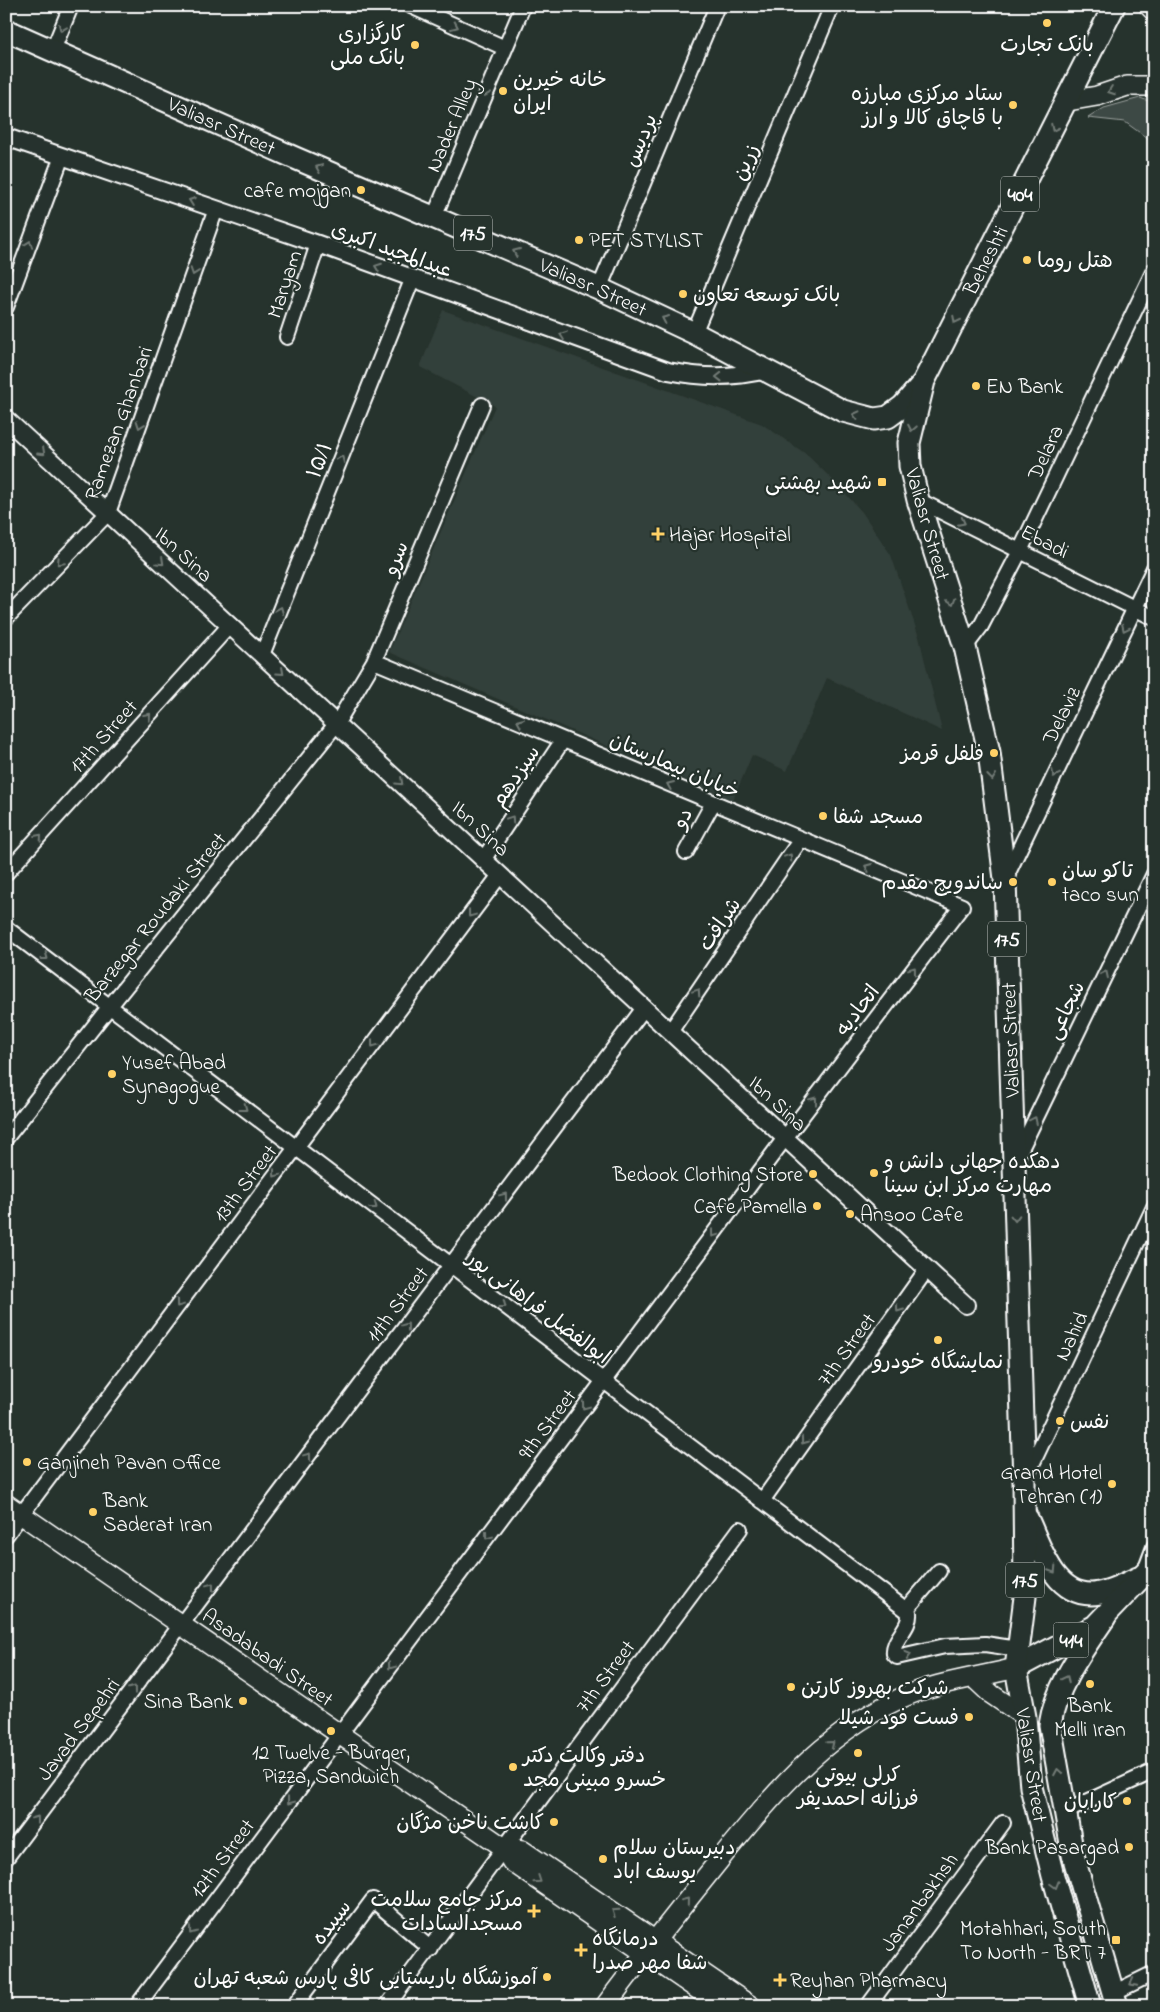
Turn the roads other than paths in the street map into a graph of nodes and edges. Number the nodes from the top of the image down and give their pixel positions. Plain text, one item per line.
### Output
1 (71, 6) edge
2 (411, 6) edge
3 (523, 6) edge
4 (717, 6) edge
5 (832, 6) edge
6 (1114, 6) edge
7 (1149, 6) edge
8 (1154, 11) edge
9 (6, 30) edge
10 (505, 48) junction
11 (53, 50) junction
12 (1154, 86) edge
13 (1068, 101) junction
14 (6, 136) edge
15 (62, 156) junction
16 (216, 209) junction
17 (434, 217) junction
18 (318, 244) junction
19 (1154, 270) edge
20 (412, 280) junction
21 (598, 289) junction
22 (6, 306) edge
23 (694, 333) junction
24 (287, 336) dead end
25 (767, 370) junction
26 (924, 381) junction
27 (482, 405) dead end
28 (6, 419) edge
29 (918, 500) junction
30 (108, 513) junction
31 (1020, 551) junction
32 (1154, 568) edge
33 (1134, 608) junction
34 (6, 618) edge
35 (1154, 618) edge
36 (230, 625) junction
37 (965, 647) junction
38 (262, 655) junction
39 (374, 661) junction
40 (337, 723) junction
41 (564, 740) junction
42 (713, 803) junction
43 (800, 839) junction
44 (686, 852) dead end
45 (483, 860) junction
46 (6, 873) edge
47 (1154, 874) edge
48 (500, 875) junction
49 (1005, 879) junction
50 (962, 906) joint
51 (6, 928) edge
52 (110, 1006) junction
53 (644, 1008) junction
54 (670, 1032) junction
55 (6, 1138) edge
56 (785, 1138) junction
57 (296, 1148) junction
58 (1013, 1164) junction
59 (1154, 1207) edge
60 (451, 1265) junction
61 (927, 1269) junction
62 (966, 1305) dead end
63 (604, 1381) junction
64 (1024, 1482) junction
65 (762, 1501) junction
66 (14, 1509) edge
67 (1024, 1511) junction
68 (740, 1529) dead end
69 (6, 1535) edge
70 (1154, 1547) edge
71 (1148, 1570) edge
72 (939, 1571) dead end
73 (906, 1610) junction
74 (1105, 1617) junction
75 (182, 1625) junction
76 (1023, 1658) junction
77 (974, 1678) junction
78 (1025, 1717) junction
79 (340, 1734) junction
80 (1154, 1771) edge
81 (1065, 1812) junction
82 (1003, 1822) dead end
83 (503, 1847) junction
84 (6, 1858) edge
85 (650, 1946) junction
86 (431, 1949) junction
87 (1154, 1973) edge
88 (1115, 1999) edge
89 (1086, 2004) edge
90 (137, 2006) edge
91 (294, 2006) edge
92 (387, 2006) edge
93 (605, 2006) edge
94 (722, 2006) edge
95 (751, 2006) edge
96 (868, 2006) edge

1 -> 11 street
2 -> 10 street
3 - 10 street, Nader Alley
4 - 21 street, پردیس
5 - 23 street, زرین
6 - 13 main road, Beheshti / 404
7 - 8 main road
9 - 11 main road, Valiasr Street / 175
10 -> 17 street, Nader Alley
17 -> 11 main road, Valiasr Street / 175
12 -> 13 main road
13 -> 26 main road, Beheshti / 404
14 - 15 street, عبدالمجید اکبری
16 -> 15 street, عبدالمجید اکبری
22 -> 15 street
16 - 18 street, عبدالمجید اکبری
16 -> 30 street, Ramezan Ghanbari
21 -> 17 main road, Valiasr Street / 175
20 -> 18 street, عبدالمجید اکبری
18 - 24 street, Maryam
19 - 31 street, Delara
25 -> 20 street, عبدالمجید اکبری
38 -> 20 street, ۱۵/۱
23 -> 21 main road, Valiasr Street / 175
23 - 25 main road, Valiasr Street / 175
26 -> 25 main road, Valiasr Street / 175
26 -> 29 main road, Valiasr Street / 175
27 - 39 street, سرو
28 -> 30 street, Ibn Sina
29 -> 31 street, Ebadi
29 -> 37 main road, Valiasr Street / 175
30 -> 34 street, Ramezan Ghanbari
30 -> 36 street, Ibn Sina
31 - 33 street, Ebadi
31 - 37 street, Delara
32 - 33 street, Delaviz
33 - 35 street, Ebadi
33 -> 49 street, Delaviz
36 - 38 street, Ibn Sina
46 -> 36 street, 17th Street
37 -> 49 main road, Valiasr Street / 175
38 -> 40 street, Ibn Sina
39 - 40 street, سرو
41 -> 39 street, خیابان بیمارستان
40 -> 45 street, Ibn Sina
40 - 52 street, Barzegar Roudaki Street
42 -> 41 street, خیابان بیمارستان
45 -> 41 street, سیزدهم
42 - 43 street, خیابان بیمارستان
42 - 44 street, دو
50 -> 43 street, خیابان بیمارستان
54 -> 43 street, شرافت
45 - 48 street, Ibn Sina
58 -> 47 street, شجاعی
48 - 53 street, Ibn Sina
48 -> 57 street, 13th Street
49 - 58 main road, Valiasr Street / 175
56 -> 50 street, اتحادیه
51 -> 52 street, ابوالفضل فراهانی پور
52 - 55 street, Barzegar Roudaki Street
52 -> 57 street, ابوالفضل فراهانی پور
53 - 54 street, Ibn Sina
60 -> 53 street, 11th Street
54 - 56 street, Ibn Sina
56 - 61 street, Ibn Sina
56 -> 63 street, 9th Street
57 -> 60 street, ابوالفضل فراهانی پور
57 -> 66 street, 13th Street
58 -> 64 main road, Valiasr Street / 175
59 - 64 street, Nahid
60 -> 63 street, ابوالفضل فراهانی پور
75 -> 60 street, 11th Street
61 - 62 street, Ibn Sina
61 -> 65 street, 7th Street
63 - 65 street, ابوالفضل فراهانی پور
63 -> 79 street, 9th Street
64 - 67 main road, Valiasr Street / 175
65 - 73 street, ابوالفضل فراهانی پور
66 - 69 street, 13th Street
66 - 75 main road, Asadabadi Street
67 -> 71 main road
67 - 76 main road, Valiasr Street / 175
68 - 83 street, 7th Street
70 - 71 street
71 - 74 main road, 414
72 - 73 street
73 -> 76 street
74 - 76 main road, 414
81 -> 74 main road, Valiasr Street
75 - 79 main road, Asadabadi Street
84 -> 75 street, Javad Sepehri
76 - 77 main road
76 - 78 main road, Valiasr Street / 175
77 - 78 main road
85 -> 77 main road
78 -> 89 main road, Valiasr Street / 175
79 - 83 main road, Asadabadi Street
79 -> 90 street, 12th Street
80 - 81 street
81 - 88 main road, Valiasr Street
82 - 96 street, Jananbakhsh
83 - 85 main road, Asadabadi Street
83 - 86 street, 7th Street
85 - 93 main road
85 - 94 main road, Asadabadi Street
85 - 95 main road, Asadabadi Street
86 - 91 street, سپیده
86 - 92 street, 7th Street
87 -> 88 street

